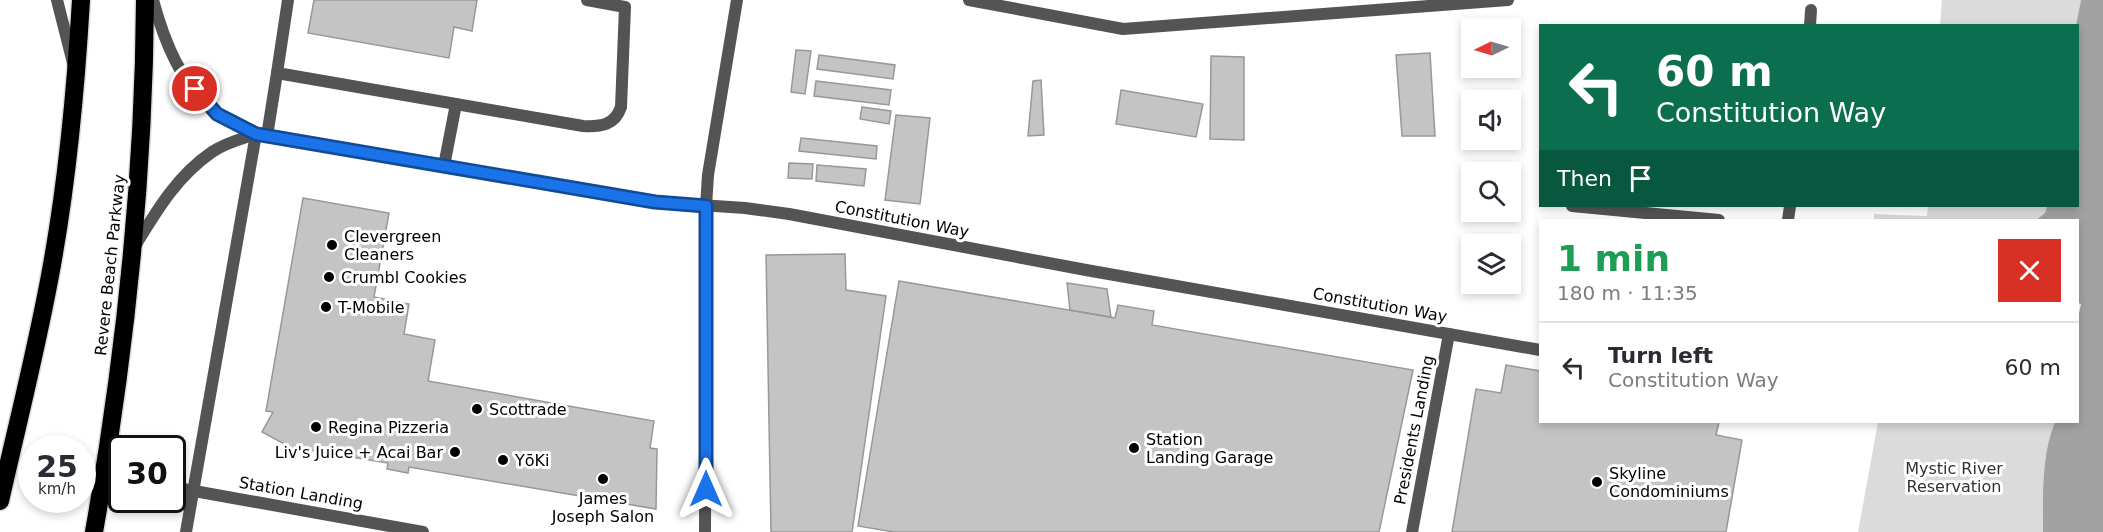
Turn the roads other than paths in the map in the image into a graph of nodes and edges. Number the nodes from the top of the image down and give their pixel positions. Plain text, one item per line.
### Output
1 (57, 0) edge
2 (81, 0) edge
3 (145, 0) edge
4 (153, 0) edge
5 (288, 0) edge
6 (587, 0) edge
7 (736, 0) edge
8 (969, 0) edge
9 (1508, 0) edge
10 (1811, 10) dead end
11 (1810, 24) edge
12 (76, 72) junction
13 (277, 73) junction
14 (456, 104) junction
15 (261, 135) junction
16 (444, 166) junction
17 (706, 206) junction
18 (1578, 207) edge
19 (1643, 217) edge
20 (1694, 219) edge
21 (132, 251) junction
22 (1449, 334) junction
23 (1539, 350) edge
24 (116, 435) edge
25 (186, 489) edge
26 (194, 490) junction
27 (108, 491) edge
28 (0, 501) edge
29 (94, 532) edge
30 (186, 532) edge
31 (423, 532) edge
32 (705, 532) edge
33 (1412, 532) edge

1 - 12 street
2 - 12 highway
3 - 21 highway, Revere Beach Parkway
4 - 15 street, Constitution Way
5 - 13 street
6 - 14 street
7 - 17 street
8 - 9 street
10 - 11 street
12 - 28 highway
13 - 14 street
13 - 15 street
14 - 16 street
15 - 16 street, Constitution Way
15 - 21 street
15 - 26 street
16 - 17 street, Constitution Way
17 - 22 street, Constitution Way
17 - 32 street
18 - 19 street
19 - 20 street
21 - 24 highway, Revere Beach Parkway
22 - 23 street, Constitution Way
22 - 33 street, Presidents Landing
25 - 26 street, Station Landing
26 - 30 street
26 - 31 street, Station Landing
27 - 29 highway, Revere Beach Parkway

